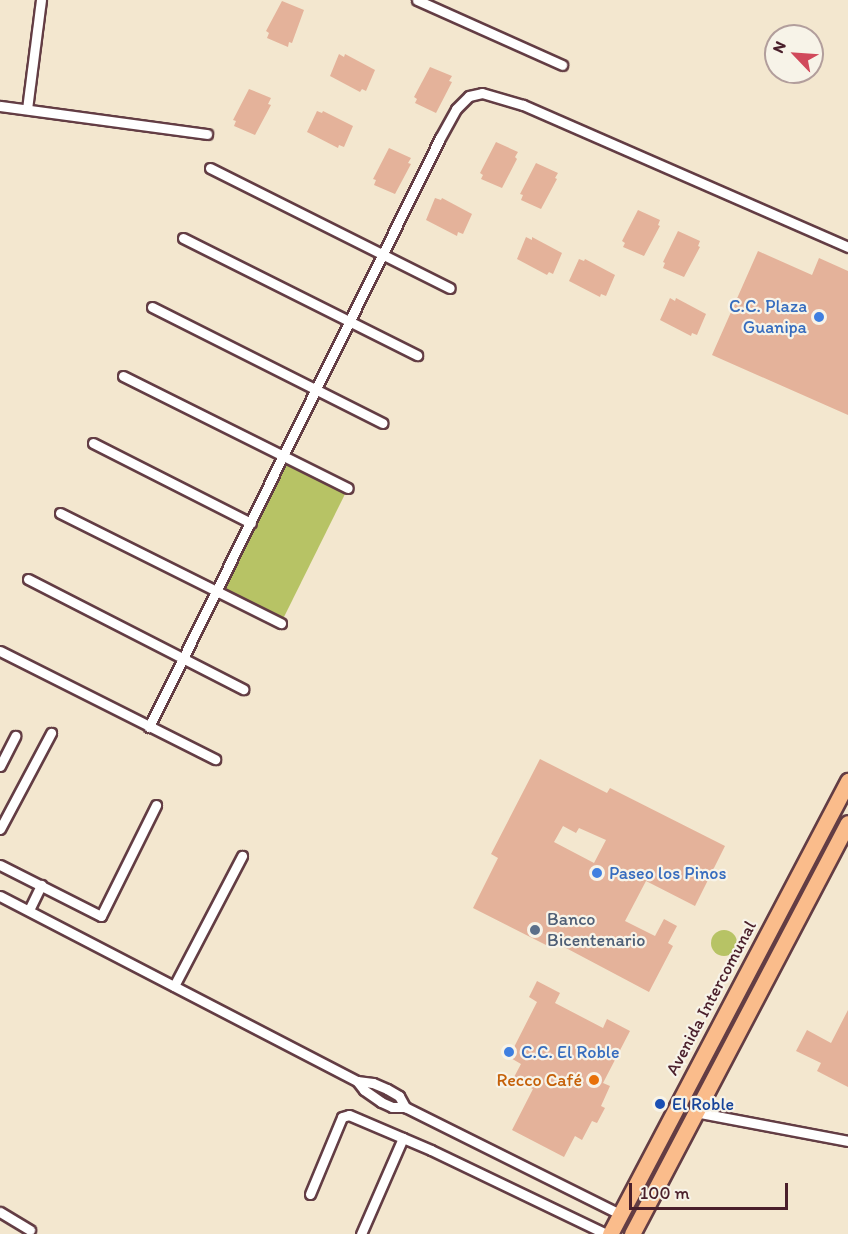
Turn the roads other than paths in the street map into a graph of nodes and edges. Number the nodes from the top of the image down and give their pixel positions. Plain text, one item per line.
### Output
1 (41, 0) edge
2 (417, 0) edge
3 (562, 65) dead end
4 (0, 106) edge
5 (27, 109) junction
6 (207, 134) dead end
7 (210, 168) dead end
8 (183, 238) dead end
9 (848, 246) edge
10 (383, 255) junction
11 (450, 288) dead end
12 (153, 307) dead end
13 (350, 322) junction
14 (417, 355) dead end
15 (123, 376) dead end
16 (317, 390) junction
17 (383, 423) dead end
18 (93, 443) dead end
19 (284, 456) junction
20 (348, 488) dead end
21 (60, 513) dead end
22 (251, 523) junction
23 (28, 579) dead end
24 (216, 591) junction
25 (281, 623) dead end
26 (0, 651) edge
27 (183, 659) junction
28 (243, 689) dead end
29 (149, 727) junction
30 (51, 733) dead end
31 (15, 736) dead end
32 (215, 759) dead end
33 (0, 766) edge
34 (848, 781) edge
35 (156, 805) dead end
36 (848, 823) edge
37 (0, 829) edge
38 (242, 856) dead end
39 (0, 866) edge
40 (41, 885) junction
41 (0, 896) edge
42 (29, 910) junction
43 (174, 986) junction
44 (357, 1081) junction
45 (405, 1107) junction
46 (695, 1112) junction
47 (403, 1138) junction
48 (848, 1141) edge
49 (310, 1194) dead end
50 (0, 1212) edge
51 (620, 1214) junction
52 (30, 1230) dead end
53 (361, 1234) edge
54 (608, 1234) edge
55 (632, 1234) edge

1 - 5 street
2 - 3 street
4 - 5 street
5 - 6 street
7 - 10 street
8 - 13 street
9 - 10 street
10 - 11 street
10 - 13 street
12 - 16 street
13 - 14 street
13 - 16 street
15 - 19 street
16 - 17 street
16 - 19 street
18 - 22 street
19 - 20 street
19 - 22 street
21 - 24 street
22 - 24 street
23 - 27 street
24 - 25 street
24 - 27 street
26 - 29 street
27 - 28 street
27 - 29 street
29 - 32 street
30 - 37 street
31 - 33 street
34 - 51 main road, Avenida Intercomunal
35 - 40 street
36 - 46 main road
38 - 43 street
39 - 40 street
40 - 42 street
41 - 42 street
42 - 43 street
43 - 44 street
44 - 45 street
44 - 45 street
45 - 51 street
46 - 48 street
46 - 55 main road
47 - 49 street
47 - 53 street
47 - 54 street
50 - 52 street
51 - 54 main road, Avenida Intercomunal

